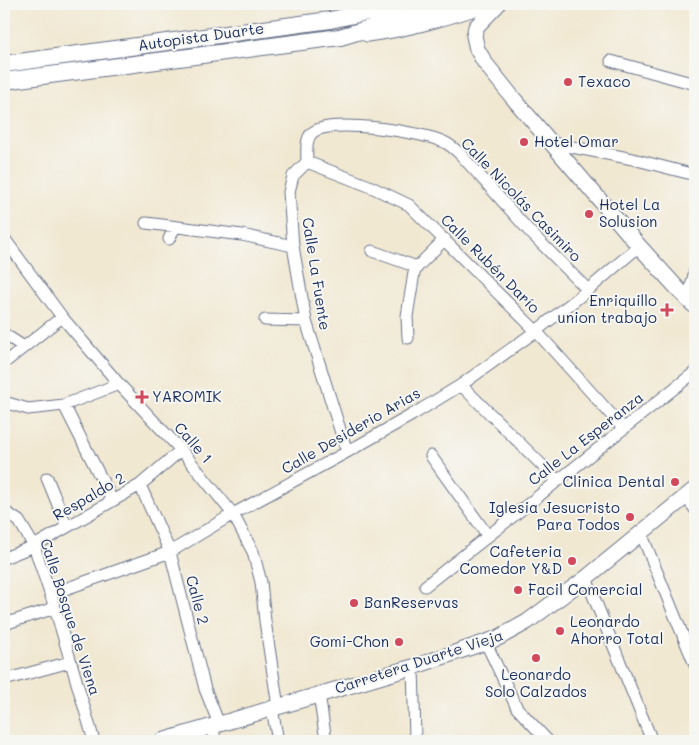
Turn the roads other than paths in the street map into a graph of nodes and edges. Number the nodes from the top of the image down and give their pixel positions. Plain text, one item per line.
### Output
1 (398, 4) edge
2 (451, 4) edge
3 (487, 4) edge
4 (498, 4) edge
5 (340, 37) junction
6 (611, 61) dead end
7 (4, 64) edge
8 (4, 82) edge
9 (695, 84) edge
10 (552, 143) junction
11 (306, 162) junction
12 (695, 175) edge
13 (146, 223) dead end
14 (175, 227) junction
15 (4, 238) edge
16 (169, 239) dead end
17 (445, 239) junction
18 (293, 246) junction
19 (639, 246) junction
20 (372, 252) dead end
21 (417, 267) junction
22 (695, 270) edge
23 (588, 290) junction
24 (691, 303) edge
25 (62, 316) junction
26 (265, 320) dead end
27 (306, 321) junction
28 (536, 331) junction
29 (4, 334) edge
30 (408, 338) dead end
31 (24, 347) junction
32 (4, 363) edge
33 (695, 372) edge
34 (119, 384) junction
35 (461, 385) junction
36 (4, 402) edge
37 (64, 405) junction
38 (624, 429) junction
39 (181, 450) junction
40 (347, 452) junction
41 (431, 456) dead end
42 (47, 478) dead end
43 (558, 481) junction
44 (140, 485) junction
45 (692, 499) edge
46 (112, 500) junction
47 (4, 511) edge
48 (233, 514) junction
49 (67, 527) junction
50 (641, 533) junction
51 (488, 536) junction
52 (34, 546) junction
53 (170, 552) junction
54 (4, 558) edge
55 (586, 578) junction
56 (425, 586) dead end
57 (51, 594) junction
58 (55, 608) junction
59 (4, 624) edge
60 (486, 642) junction
61 (70, 662) junction
62 (695, 665) edge
63 (413, 667) junction
64 (4, 680) edge
65 (320, 694) junction
66 (275, 708) junction
67 (216, 731) edge
68 (415, 737) dead end
69 (94, 741) edge
70 (162, 741) edge
71 (278, 741) edge
72 (326, 741) edge
73 (548, 741) edge
74 (652, 741) edge

1 - 7 highway, Autopista Duarte
2 - 5 highway, Autopista Duarte
3 - 5 main road, Autopista Duarte
4 - 10 main road
5 - 8 highway, Autopista Duarte
6 - 9 street
10 - 12 street
10 - 19 main road
11 - 17 street, Calle Rubén Darío
11 - 18 street, Calle La Fuente
11 - 23 street, Calle Nicolás Casimiro
13 - 14 street
14 - 16 street
14 - 18 street
15 - 25 street, Calle 1
17 - 21 street
17 - 28 street, Calle Rubén Darío
18 - 27 street, Calle La Fuente
19 - 23 street, Calle Desiderio Arias
19 - 24 main road
20 - 21 street
21 - 30 street
22 - 24 street
23 - 28 street, Calle Desiderio Arias
25 - 31 street
25 - 34 street, Calle 1
26 - 27 street
27 - 40 street, Calle La Fuente
28 - 35 street, Calle Desiderio Arias
28 - 38 street, Calle Rubén Darío
29 - 31 street
31 - 32 street
33 - 38 street, Calle La Esperanza
34 - 37 street
34 - 39 street, Calle 1
35 - 40 street, Calle Desiderio Arias
35 - 43 street
36 - 37 street
37 - 46 street
38 - 43 street, Calle La Esperanza
39 - 44 street, Respaldo 2
39 - 48 street, Calle 1
40 - 48 street, Calle Desiderio Arias
41 - 51 street
42 - 49 street
43 - 51 street, Calle La Esperanza
44 - 46 street, Respaldo 2
44 - 53 street, Calle 2
45 - 50 main road, Carretera Duarte Vieja
46 - 49 street, Respaldo 2
47 - 52 street, Calle Bosque de Viena
48 - 53 street, Calle Desiderio Arias
48 - 66 street, Calle 1
49 - 52 street, Respaldo 2
50 - 55 main road, Carretera Duarte Vieja
50 - 62 street
51 - 56 street, Calle La Esperanza
52 - 54 street, Respaldo 2
52 - 57 street, Calle Bosque de Viena
53 - 57 street, Calle Desiderio Arias
53 - 67 street, Calle 2
55 - 60 main road, Carretera Duarte Vieja
55 - 74 street
57 - 58 street, Calle Bosque de Viena
58 - 59 street
58 - 61 street, Calle Bosque de Viena
60 - 63 main road, Carretera Duarte Vieja
60 - 73 street
61 - 64 street
61 - 69 street, Calle Bosque de Viena
63 - 65 main road, Carretera Duarte Vieja
63 - 68 street
65 - 66 main road, Carretera Duarte Vieja
65 - 72 street
66 - 67 main road, Carretera Duarte Vieja
66 - 71 street, Calle 1
67 - 70 main road, Carretera Duarte Vieja

